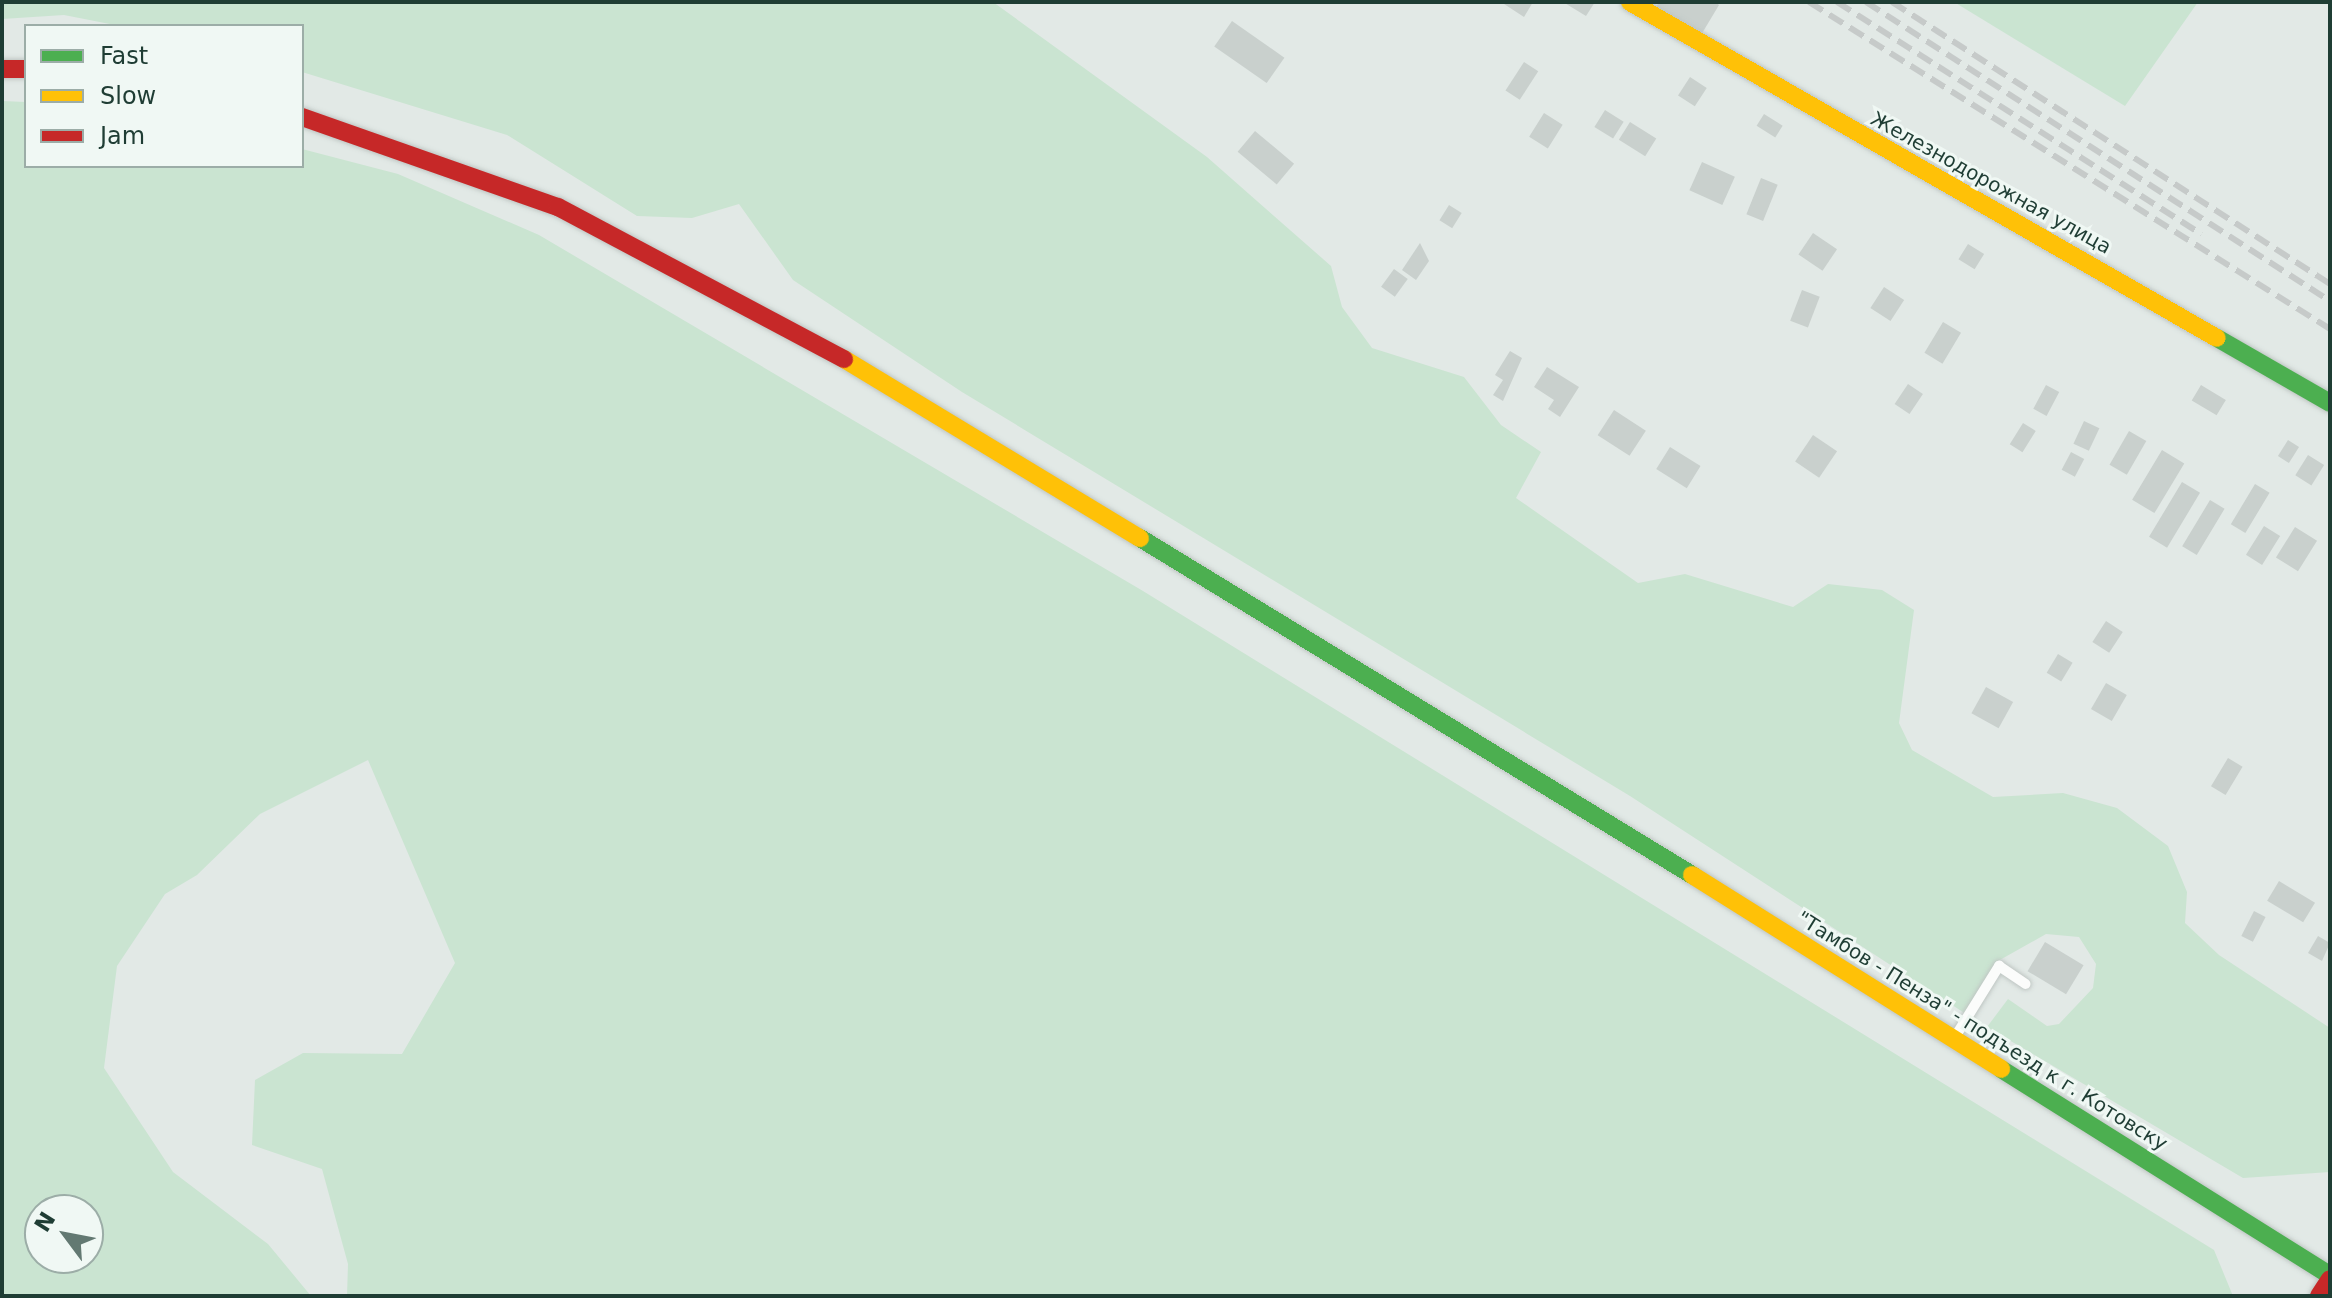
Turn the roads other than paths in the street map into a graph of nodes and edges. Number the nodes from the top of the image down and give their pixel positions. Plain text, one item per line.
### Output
1 (1630, 2) edge
2 (2, 69) edge
3 (24, 69) edge
4 (304, 118) edge
5 (2330, 403) edge
6 (2026, 984) dead end
7 (1954, 1039) junction
8 (2330, 1277) edge
9 (2319, 1296) edge

1 - 5 main road, Железнодорожная улица
2 - 3 main road
4 - 7 main road, "Тамбов - Пенза" - подъезд к г. Котовску
6 - 7 lane
7 - 8 main road, "Тамбов - Пенза" - подъезд к г. Котовску
8 - 9 main road, "Тамбов - Пенза" - подъезд к г. Котовску

